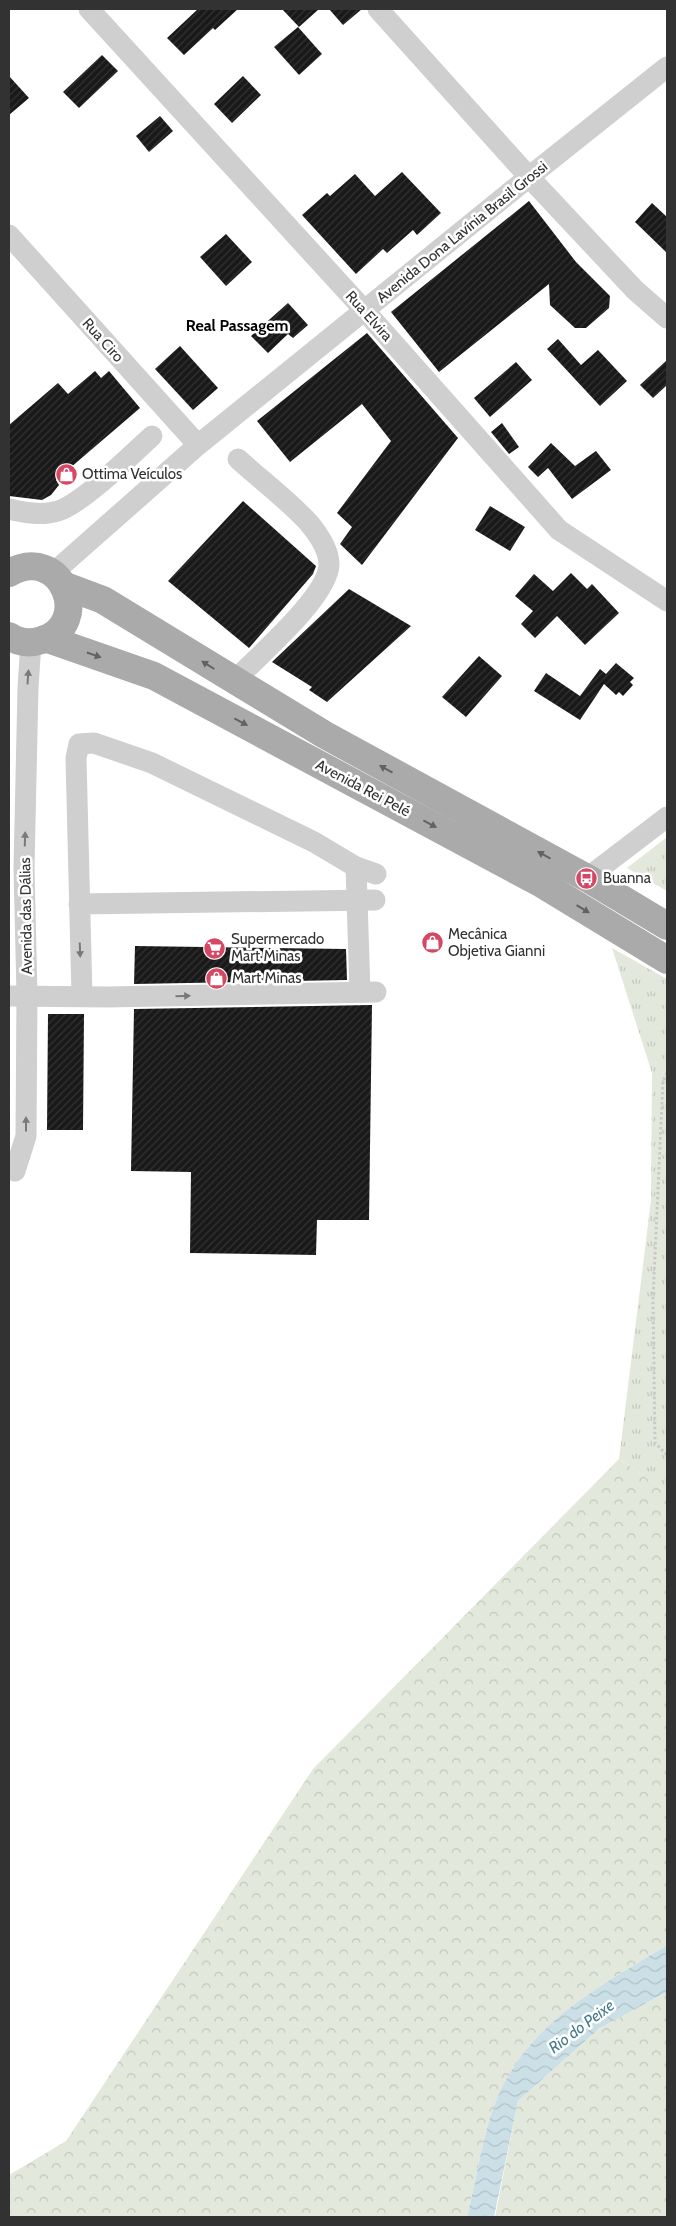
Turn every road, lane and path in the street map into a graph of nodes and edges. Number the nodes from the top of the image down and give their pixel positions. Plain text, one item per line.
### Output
1 (89, 9) edge
2 (378, 9) edge
3 (667, 67) edge
4 (529, 177) junction
5 (9, 235) edge
6 (365, 311) junction
7 (667, 318) edge
8 (152, 436) dead end
9 (198, 445) junction
10 (238, 459) dead end
11 (9, 509) edge
12 (32, 570) edge
13 (667, 601) edge
14 (29, 639) edge
15 (234, 681) junction
16 (667, 817) edge
17 (16, 866) edge
18 (356, 867) junction
19 (376, 874) dead end
20 (587, 878) junction
21 (17, 895) edge
22 (366, 900) junction
23 (79, 904) junction
24 (667, 926) edge
25 (667, 960) edge
26 (18, 995) edge
27 (82, 996) junction
28 (667, 1073) edge
29 (11, 1166) edge
30 (667, 1455) edge

1 - 6 street, Rua Elvira
2 - 4 street
3 - 4 street, Avenida Dona Lavínia Brasil Grossi
4 - 6 street, Avenida Dona Lavínia Brasil Grossi
4 - 7 street
5 - 9 street, Rua Ciro
6 - 9 street, Avenida Dona Lavínia Brasil Grossi
6 - 13 street, Rua Elvira
8 - 11 street
9 - 12 street, Avenida Dona Lavínia Brasil Grossi
10 - 15 street
12 - 14 main road
15 -> 12 main road, Avenida Rei Pelé
17 -> 14 street, Avenida das Dálias
14 -> 25 main road, Avenida Rei Pelé
20 -> 15 main road, Avenida Rei Pelé
16 - 20 street
17 - 21 street, Avenida das Dálias
18 - 19 street
18 - 22 street
18 - 23 street
20 - 24 main road, Avenida Rei Pelé
21 - 26 street, Avenida das Dálias
22 - 23 street
27 -> 22 street
23 -> 27 street
26 - 27 street
29 -> 26 street, Avenida das Dálias
28 - 30 path

